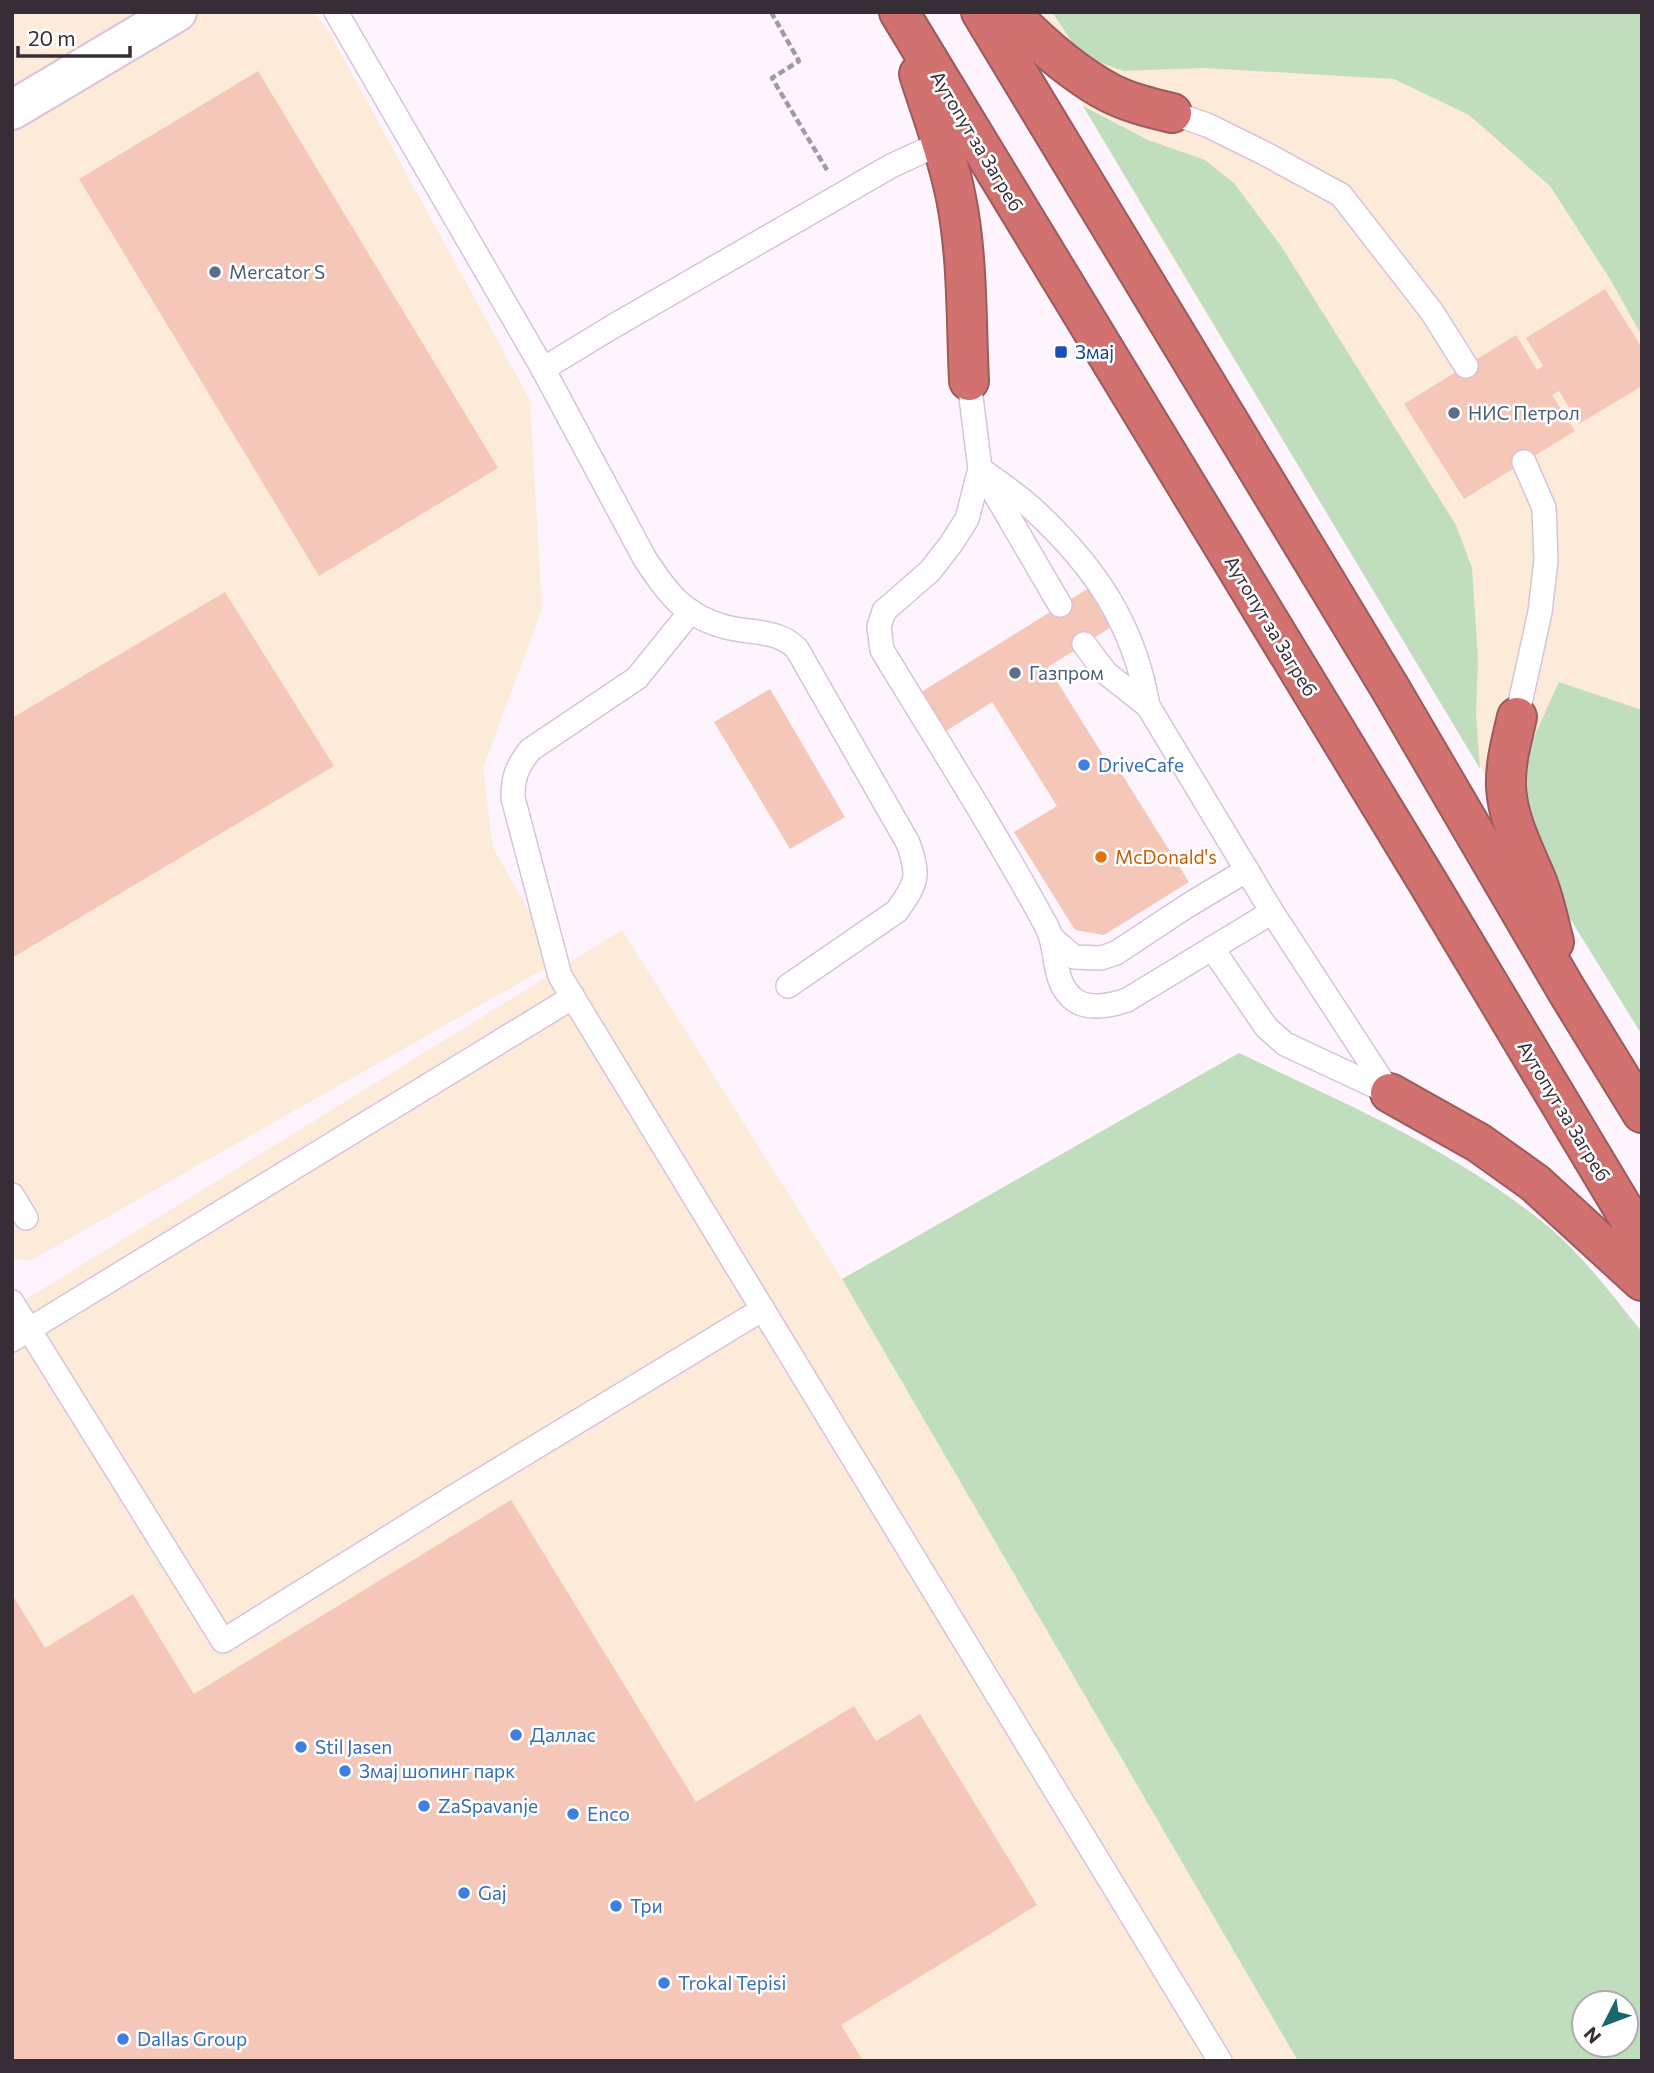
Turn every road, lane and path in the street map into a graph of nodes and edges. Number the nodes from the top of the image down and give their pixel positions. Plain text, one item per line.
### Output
1 (177, 12) edge
2 (336, 12) edge
3 (771, 12) edge
4 (899, 12) edge
5 (981, 12) edge
6 (1009, 12) edge
7 (12, 110) edge
8 (1171, 113) joint
9 (941, 143) junction
10 (841, 195) junction
11 (1466, 366) dead end
12 (543, 369) junction
13 (969, 381) joint
14 (1524, 462) dead end
15 (980, 468) junction
16 (1060, 605) dead end
17 (691, 611) junction
18 (1084, 644) dead end
19 (1148, 706) junction
20 (1517, 717) joint
21 (1247, 870) junction
22 (1272, 912) junction
23 (1053, 939) junction
24 (1212, 948) junction
25 (788, 986) dead end
26 (1567, 991) junction
27 (573, 997) junction
28 (1391, 1093) junction
29 (1642, 1113) edge
30 (12, 1195) edge
31 (26, 1219) dead end
32 (1642, 1240) edge
33 (1642, 1281) edge
34 (12, 1302) edge
35 (763, 1309) junction
36 (21, 1335) edge
37 (1220, 2061) edge

1 - 7 street
2 - 12 lane
3 - 10 path
4 - 9 highway
4 - 32 highway, Аутопут за Загреб
5 - 26 highway
6 - 8 highway
8 - 11 lane
9 - 10 lane
9 - 13 highway
10 - 12 lane
12 - 17 lane
13 - 15 lane
14 - 20 lane
15 - 16 lane
15 - 19 lane
15 - 23 lane
17 - 25 lane
17 - 27 lane
18 - 19 lane
19 - 21 lane
20 - 26 highway
21 - 22 lane
21 - 23 lane
22 - 24 lane
22 - 28 lane
23 - 24 lane
24 - 28 lane
26 - 29 highway
27 - 35 lane
27 - 36 lane
28 - 33 highway
30 - 31 lane
34 - 36 lane
35 - 36 lane
35 - 37 lane

